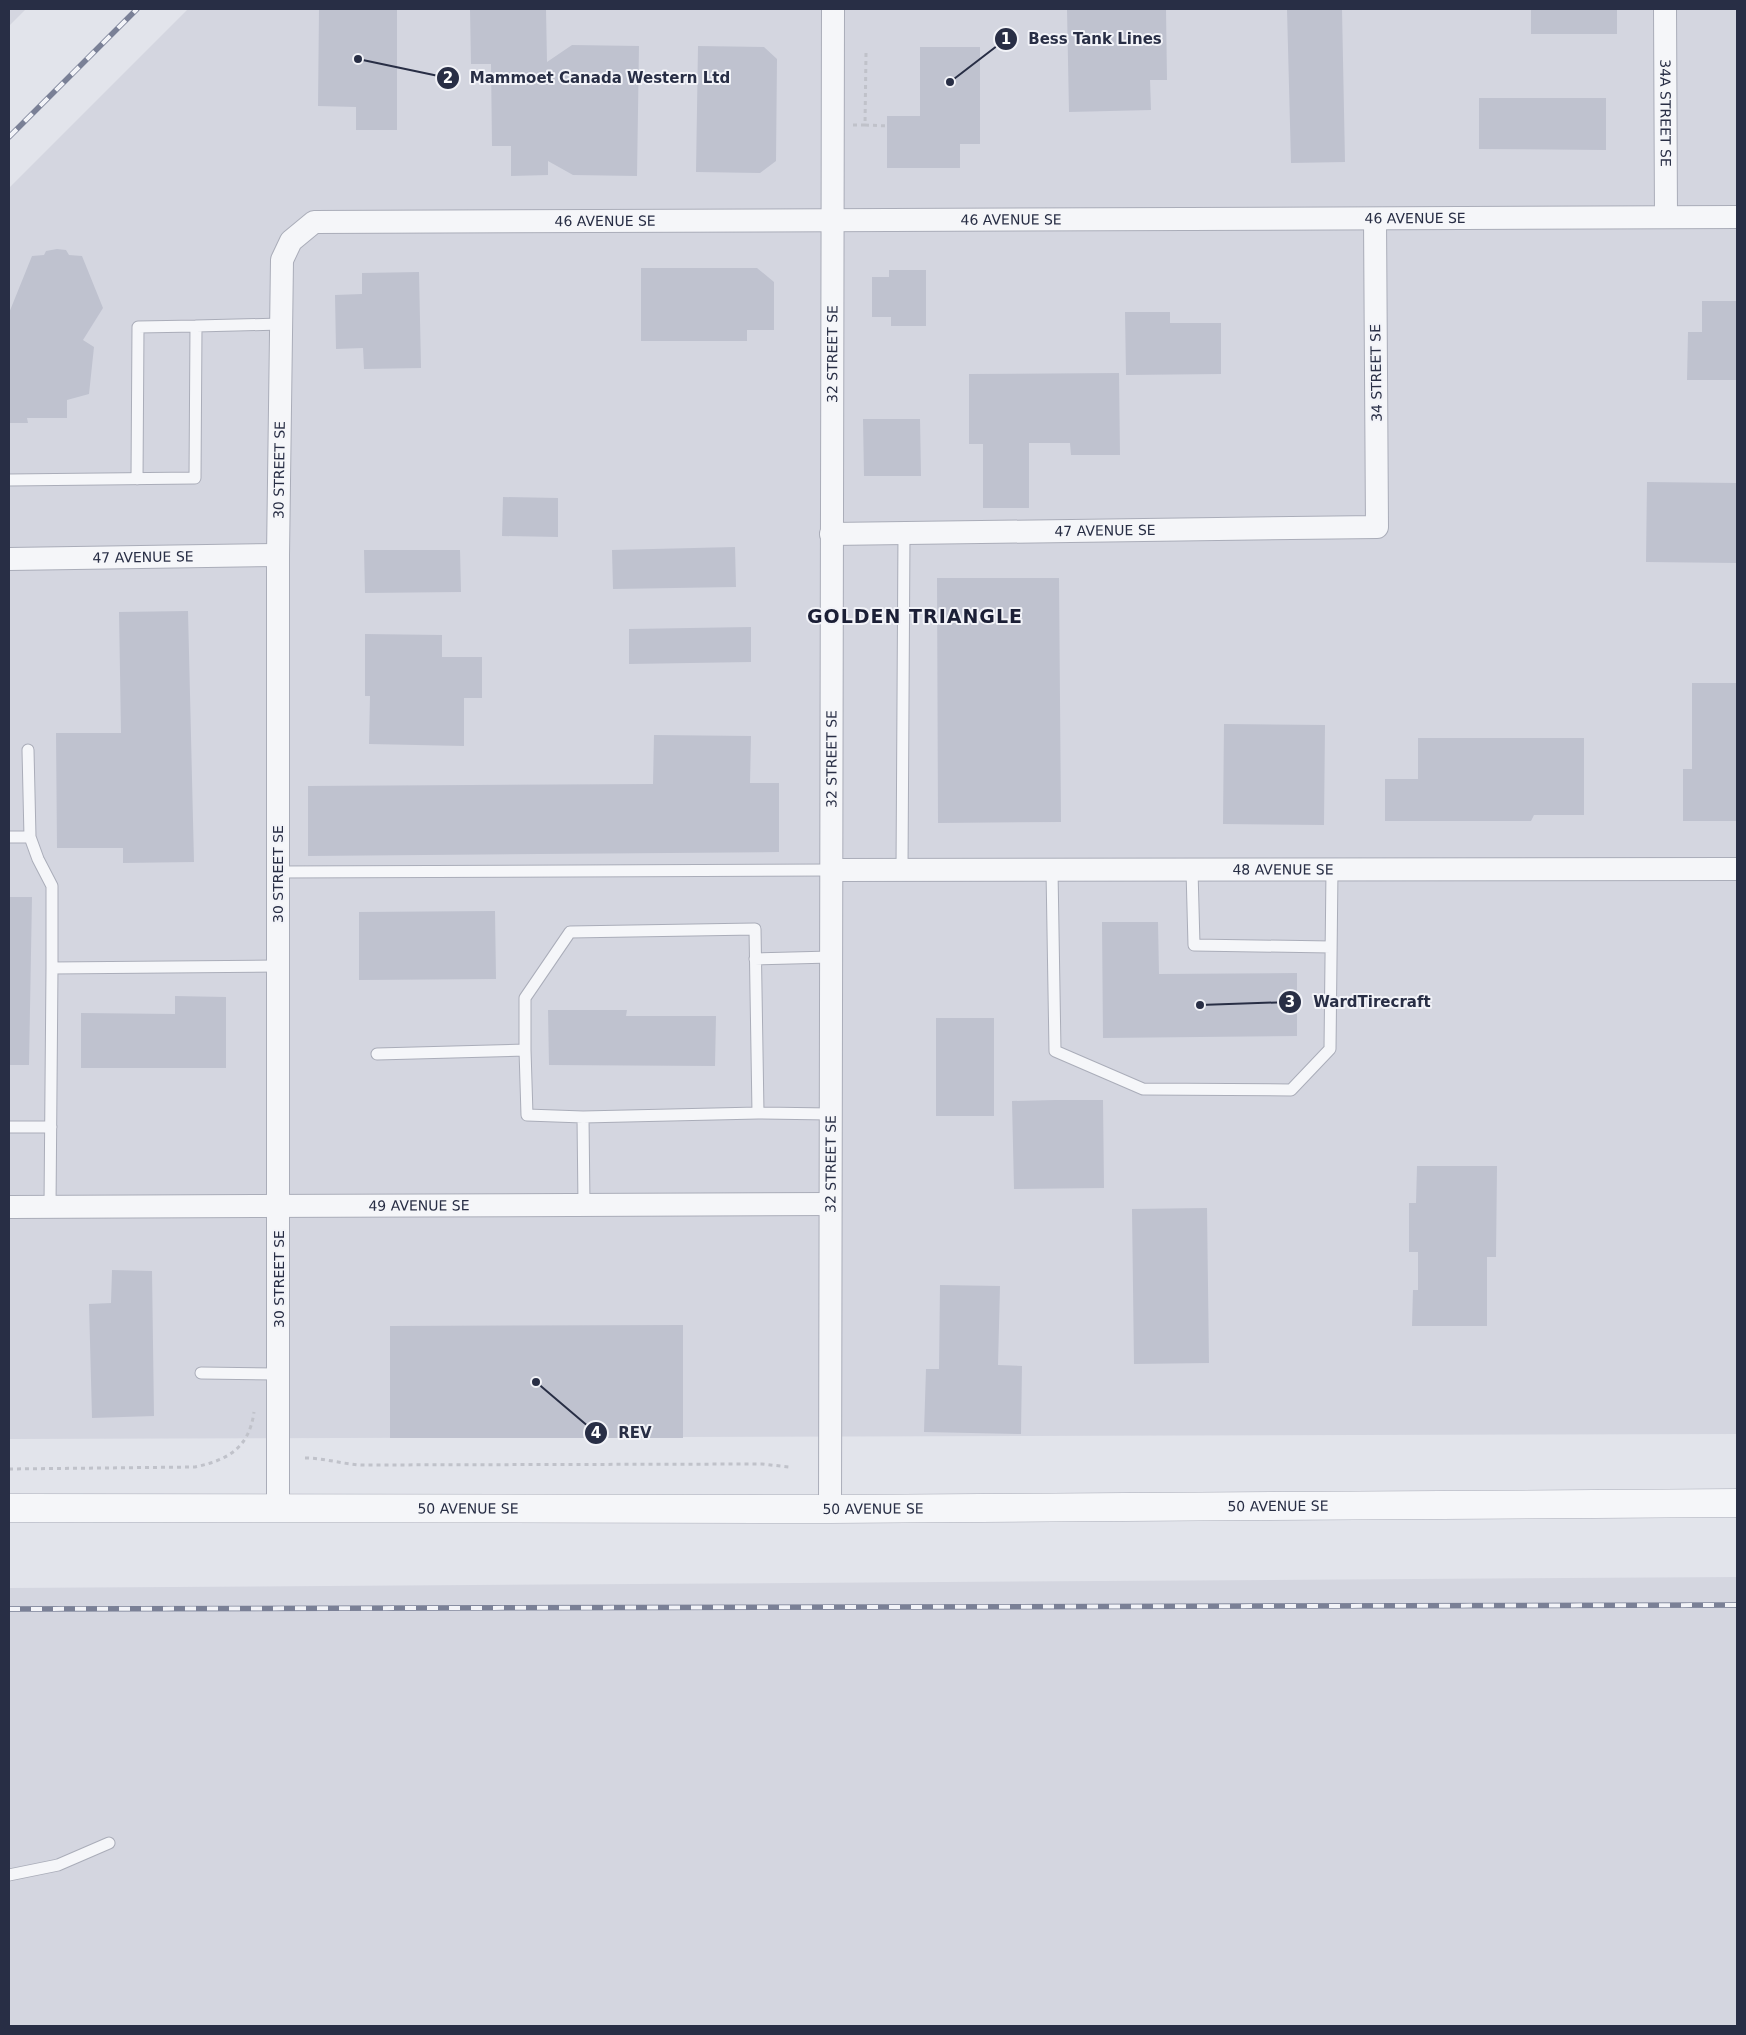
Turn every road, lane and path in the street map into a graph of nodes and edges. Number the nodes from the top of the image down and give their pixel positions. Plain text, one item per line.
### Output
1 (832, 9) edge
2 (1665, 9) edge
3 (866, 53) dead end
4 (848, 125) dead end
5 (865, 125) junction
6 (888, 126) dead end
7 (1737, 217) edge
8 (1375, 218) junction
9 (1666, 218) junction
10 (832, 221) junction
11 (292, 241) joint
12 (281, 324) junction
13 (196, 326) junction
14 (137, 479) junction
15 (9, 480) edge
16 (1377, 527) joint
17 (904, 533) junction
18 (832, 534) junction
19 (278, 555) junction
20 (9, 559) edge
21 (28, 750) dead end
22 (9, 837) edge
23 (30, 837) junction
24 (831, 870) junction
25 (902, 870) junction
26 (1052, 870) junction
27 (1192, 870) junction
28 (1332, 870) junction
29 (1737, 870) edge
30 (278, 872) junction
31 (1331, 947) junction
32 (831, 957) junction
33 (755, 959) junction
34 (278, 966) junction
35 (52, 968) junction
36 (525, 1050) junction
37 (377, 1054) dead end
38 (758, 1113) junction
39 (830, 1114) junction
40 (583, 1117) junction
41 (9, 1127) edge
42 (51, 1127) junction
43 (830, 1204) junction
44 (9, 1206) edge
45 (50, 1206) junction
46 (279, 1206) junction
47 (584, 1206) junction
48 (200, 1374) dead end
49 (256, 1374) junction
50 (278, 1374) junction
51 (305, 1458) dead end
52 (789, 1467) dead end
53 (9, 1469) edge
54 (1737, 1503) edge
55 (9, 1508) edge
56 (830, 1509) junction
57 (278, 1510) junction
58 (108, 1843) dead end
59 (9, 1875) edge

1 - 10 street, 32 STREET SE
2 - 9 street, 34A STREET SE
3 - 5 path
4 - 5 path
5 - 6 path
7 - 9 street, 46 AVENUE SE
8 - 9 street, 46 AVENUE SE
8 - 10 street, 46 AVENUE SE
8 - 16 street, 34 STREET SE
10 - 11 street, 46 AVENUE SE
10 - 18 street, 32 STREET SE
11 - 12 street, 30 STREET SE
12 - 13 lane
12 - 19 street, 30 STREET SE
13 - 14 lane
13 - 14 lane
14 - 15 lane
16 - 17 street, 47 AVENUE SE
17 - 18 street, 47 AVENUE SE
17 - 25 lane
18 - 24 street, 32 STREET SE
19 - 20 street, 47 AVENUE SE
19 - 30 street, 30 STREET SE
21 - 23 lane
22 - 23 lane
23 - 35 lane
24 - 25 street, 48 AVENUE SE
24 - 30 lane
24 - 32 street, 32 STREET SE
25 - 26 street, 48 AVENUE SE
26 - 27 street, 48 AVENUE SE
26 - 31 lane
27 - 28 street, 48 AVENUE SE
27 - 31 lane
28 - 29 street, 48 AVENUE SE
28 - 31 lane
30 - 34 street, 30 STREET SE
32 - 33 lane
32 - 39 street, 32 STREET SE
33 - 36 lane
33 - 38 lane
34 - 35 lane
34 - 46 street, 30 STREET SE
35 - 42 lane
36 - 37 lane
36 - 40 lane
38 - 39 lane
38 - 40 lane
39 - 43 street, 32 STREET SE
40 - 47 lane
41 - 42 lane
42 - 45 lane
43 - 47 street, 49 AVENUE SE
43 - 56 street, 32 STREET SE
44 - 45 street, 49 AVENUE SE
45 - 46 street, 49 AVENUE SE
46 - 47 street, 49 AVENUE SE
46 - 50 street, 30 STREET SE
48 - 49 lane
49 - 50 lane
49 - 53 path
50 - 57 street, 30 STREET SE
51 - 52 path
54 - 56 street, 50 AVENUE SE
55 - 57 street, 50 AVENUE SE
56 - 57 street, 50 AVENUE SE
58 - 59 lane

